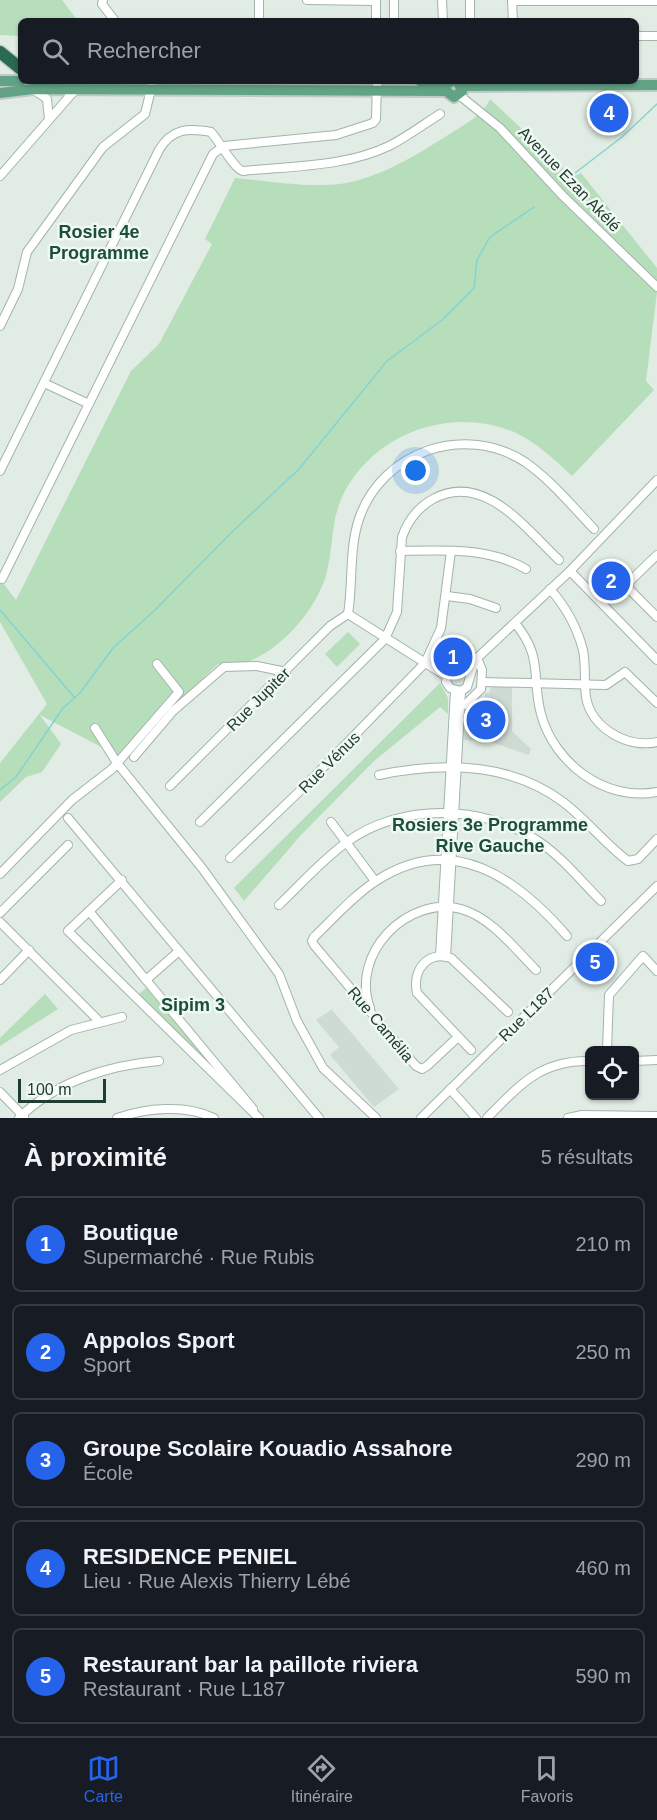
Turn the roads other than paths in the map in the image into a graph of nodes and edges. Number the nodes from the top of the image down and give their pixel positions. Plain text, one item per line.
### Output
1 (104, 0) edge
2 (259, 0) edge
3 (306, 0) edge
4 (394, 0) edge
5 (442, 0) edge
6 (470, 0) edge
7 (376, 1) edge
8 (512, 1) edge
9 (565, 1) edge
10 (657, 2) edge
11 (113, 18) edge
12 (259, 18) edge
13 (376, 18) edge
14 (394, 18) edge
15 (443, 18) edge
16 (470, 18) edge
17 (513, 18) edge
18 (639, 36) edge
19 (657, 36) edge
20 (0, 52) edge
21 (18, 67) edge
22 (0, 81) edge
23 (18, 81) edge
24 (485, 84) edge
25 (585, 84) edge
26 (152, 85) edge
27 (377, 85) edge
28 (457, 85) edge
29 (657, 85) edge
30 (33, 89) junction
31 (75, 90) junction
32 (0, 93) edge
33 (440, 114) dead end
34 (49, 120) junction
35 (224, 146) junction
36 (0, 176) edge
37 (657, 287) edge
38 (0, 326) edge
39 (44, 383) junction
40 (89, 404) junction
41 (0, 471) edge
42 (656, 481) edge
43 (594, 529) dead end
44 (400, 550) junction
45 (451, 551) junction
46 (657, 555) edge
47 (559, 560) dead end
48 (526, 569) dead end
49 (570, 571) junction
50 (2, 579) dead end
51 (550, 589) junction
52 (447, 596) junction
53 (496, 608) dead end
54 (348, 614) junction
55 (657, 616) edge
56 (515, 622) junction
57 (385, 639) junction
58 (476, 659) junction
59 (657, 660) edge
60 (425, 663) junction
61 (157, 664) dead end
62 (463, 668) junction
63 (286, 672) junction
64 (469, 675) junction
65 (446, 676) junction
66 (483, 682) junction
67 (538, 684) junction
68 (586, 685) junction
69 (458, 691) junction
70 (657, 703) edge
71 (456, 707) junction
72 (95, 728) dead end
73 (657, 742) edge
74 (134, 758) dead end
75 (117, 763) junction
76 (453, 767) junction
77 (379, 775) dead end
78 (170, 786) dead end
79 (657, 792) edge
80 (451, 814) junction
81 (68, 818) dead end
82 (200, 822) dead end
83 (331, 822) dead end
84 (657, 839) edge
85 (346, 843) junction
86 (68, 845) dead end
87 (230, 858) dead end
88 (448, 861) junction
89 (0, 874) edge
90 (122, 880) junction
91 (375, 881) junction
92 (656, 889) edge
93 (601, 902) dead end
94 (279, 905) dead end
95 (446, 907) junction
96 (89, 911) junction
97 (0, 913) edge
98 (0, 922) edge
99 (567, 936) dead end
100 (29, 950) junction
101 (179, 951) junction
102 (443, 956) junction
103 (536, 970) dead end
104 (657, 971) edge
105 (0, 980) edge
106 (146, 980) junction
107 (372, 1012) junction
108 (508, 1012) dead end
109 (122, 1017) dead end
110 (99, 1021) junction
111 (458, 1037) junction
112 (607, 1046) edge
113 (471, 1050) dead end
114 (657, 1060) edge
115 (159, 1061) dead end
116 (585, 1061) edge
117 (639, 1061) edge
118 (0, 1070) edge
119 (450, 1089) junction
120 (0, 1092) edge
121 (257, 1116) edge
122 (657, 1116) edge
123 (21, 1117) edge
124 (117, 1118) edge
125 (214, 1118) edge
126 (319, 1118) edge
127 (376, 1118) edge
128 (421, 1118) edge
129 (476, 1118) edge
130 (488, 1118) edge
131 (568, 1118) edge

1 - 11 street
2 - 12 street
3 - 7 street
4 - 14 street
5 - 15 street
6 - 16 street
7 - 13 street
8 - 9 street
8 - 17 street
9 - 10 street
18 - 19 street
20 - 21 highway
22 - 23 main road
24 - 28 main road
25 - 29 main road
26 - 27 main road
26 - 31 main road
26 - 38 street
27 - 28 main road
27 - 35 street
28 - 37 street, Avenue Ezan Akélé
30 - 31 main road
30 - 32 main road
30 - 34 street
31 - 34 street
33 - 35 street
34 - 36 street
35 - 39 street
35 - 40 street
39 - 40 street
39 - 41 street
40 - 50 street
42 - 49 street
43 - 54 street
44 - 45 street
44 - 47 street
44 - 57 street
45 - 48 street
45 - 52 street, Rue Vénus
46 - 55 street
49 - 51 street
49 - 59 street
51 - 56 street
51 - 68 street
52 - 53 street
52 - 60 street, Rue Vénus
54 - 57 street
54 - 63 street, Rue Jupiter
56 - 58 street
56 - 67 street
57 - 60 street
57 - 82 street
58 - 62 street
58 - 64 street
58 - 66 street
60 - 65 street
60 - 87 street, Rue Vénus
61 - 75 street
62 - 64 street
62 - 65 street
63 - 74 street
63 - 78 street, Rue Jupiter
64 - 69 street
65 - 69 street
66 - 67 street
66 - 71 street
67 - 68 street
67 - 79 street
68 - 70 street
68 - 73 street
69 - 71 street
71 - 76 street
72 - 75 street
75 - 89 street
75 - 127 street
76 - 77 street
76 - 80 street
76 - 84 street
80 - 85 street
80 - 88 street
80 - 93 street
81 - 90 street
83 - 85 street
85 - 91 street
85 - 94 street
86 - 97 street
88 - 91 street
88 - 95 street
88 - 99 street
90 - 96 street
90 - 101 street
91 - 107 street, Rue Camélia
92 - 119 street, Rue L187
95 - 102 street
95 - 103 street
95 - 107 street
96 - 106 street
96 - 121 street
98 - 100 street
100 - 105 street
100 - 110 street
101 - 106 street
101 - 126 street
102 - 108 street
102 - 111 street
104 - 112 street
106 - 121 street
107 - 111 street, Rue Camélia
109 - 110 street
110 - 118 street
111 - 113 street
114 - 117 street
115 - 123 street
116 - 130 street
119 - 128 street, Rue L187
119 - 129 street
120 - 123 street
122 - 131 street
124 - 125 street

